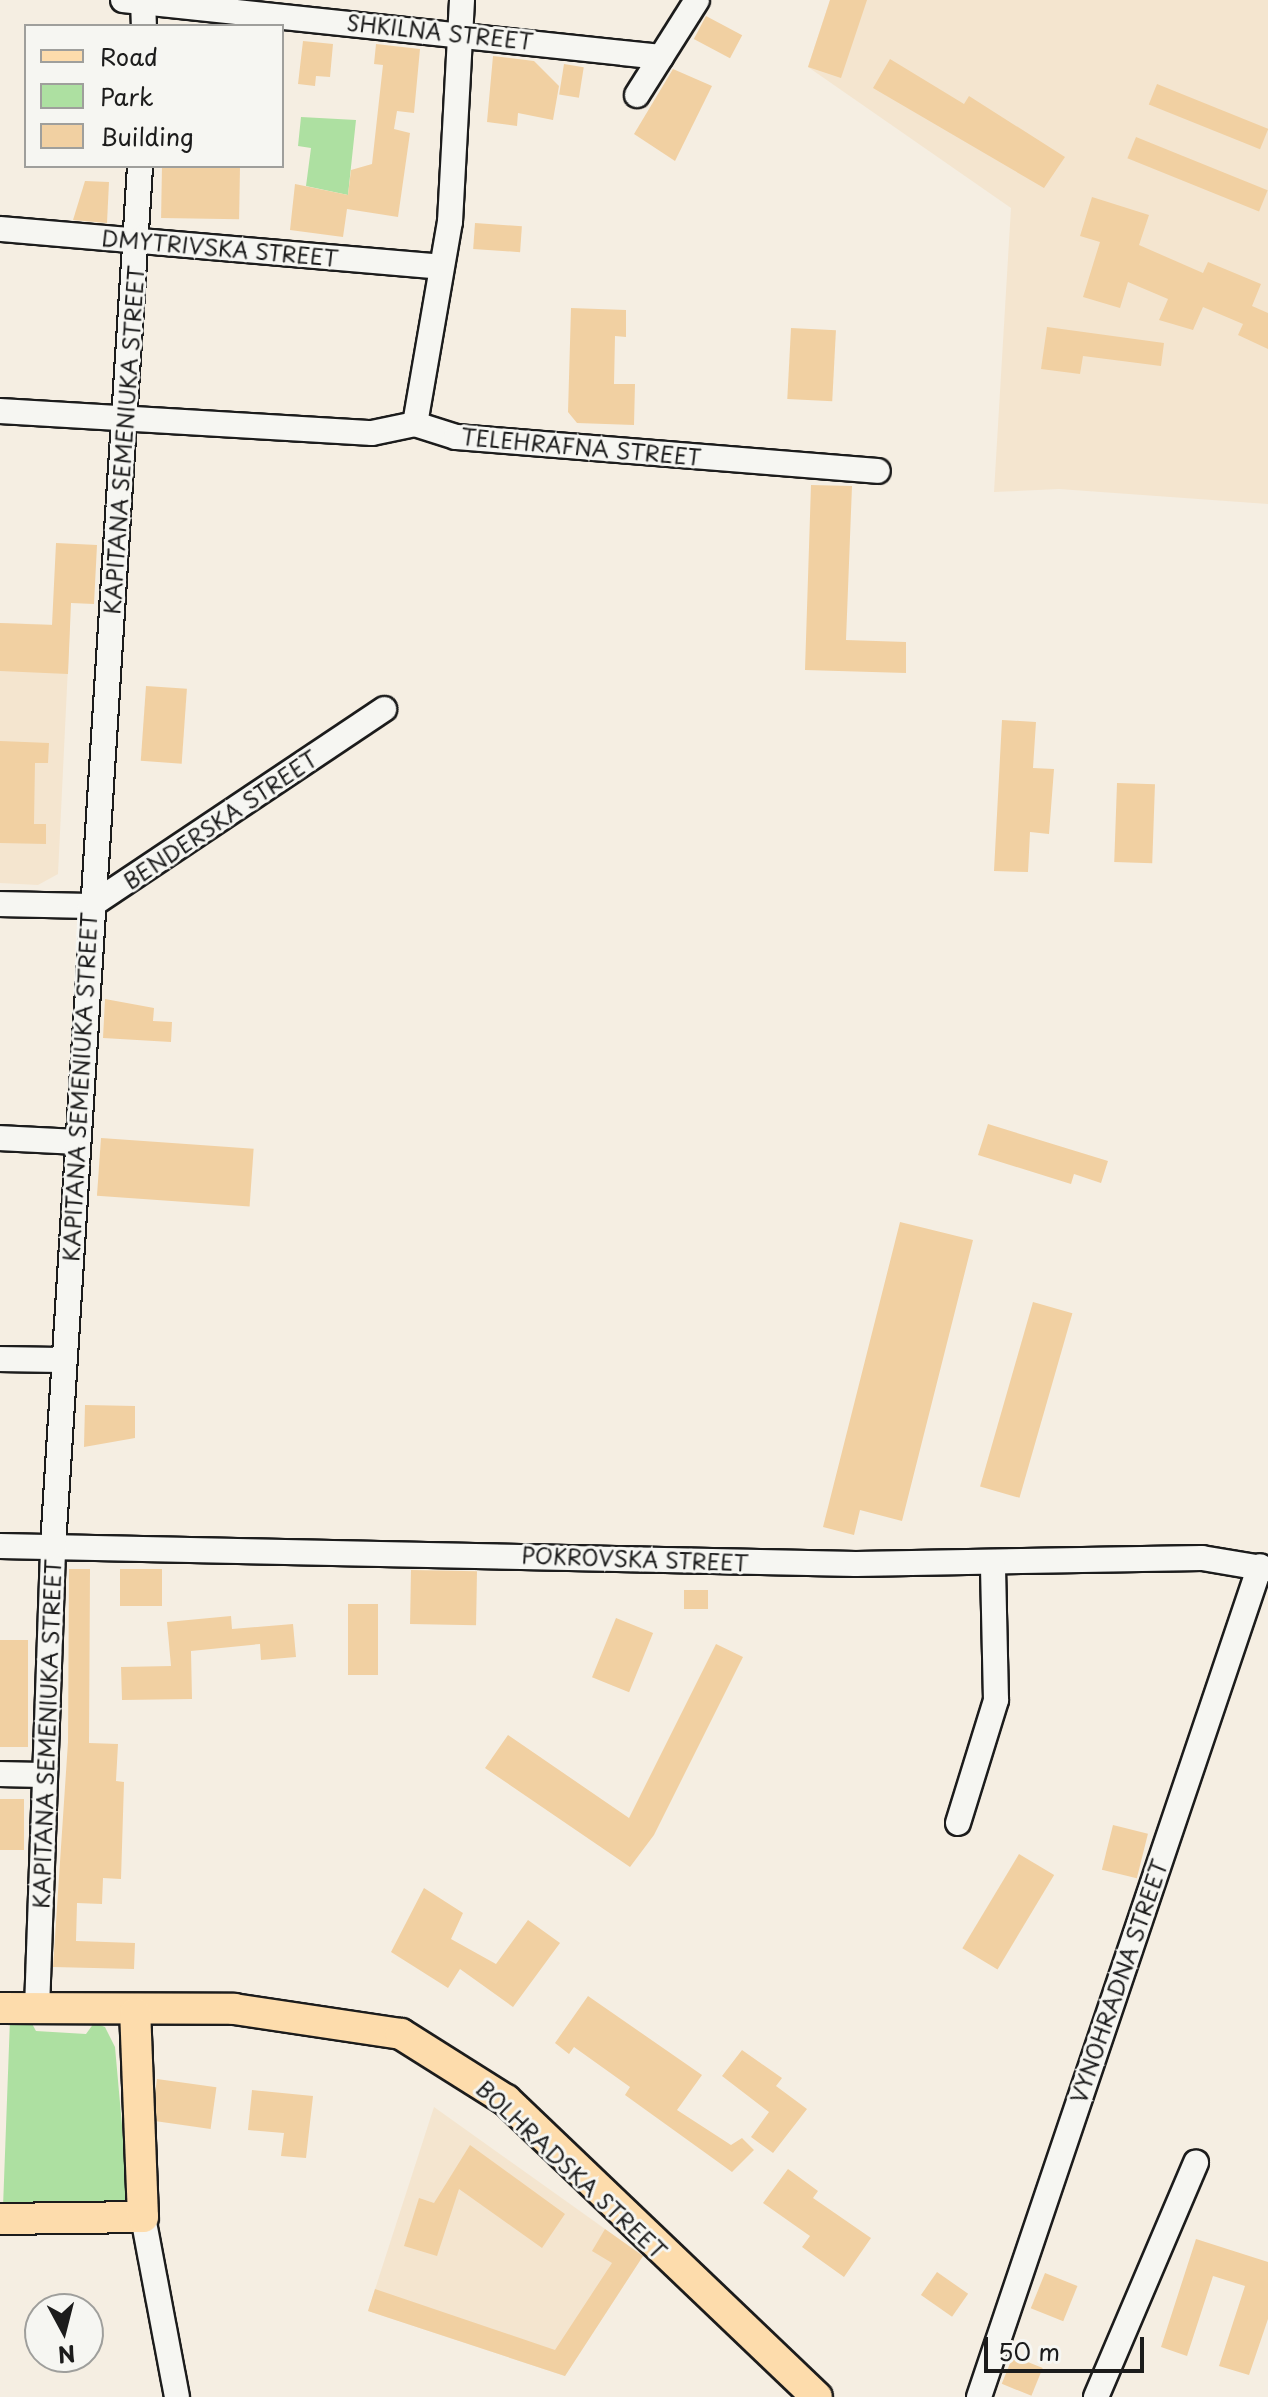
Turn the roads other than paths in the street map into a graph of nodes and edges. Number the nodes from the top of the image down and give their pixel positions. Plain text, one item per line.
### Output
1 (136, 0) edge
2 (462, 0) edge
3 (697, 0) edge
4 (143, 24) edge
5 (460, 33) junction
6 (661, 57) junction
7 (637, 95) dead end
8 (140, 168) edge
9 (0, 229) edge
10 (137, 239) junction
11 (440, 267) junction
12 (0, 411) edge
13 (123, 421) junction
14 (415, 424) junction
15 (878, 471) dead end
16 (384, 709) dead end
17 (0, 904) edge
18 (90, 906) junction
19 (0, 1138) edge
20 (76, 1142) junction
21 (0, 1359) edge
22 (64, 1360) junction
23 (0, 1546) edge
24 (53, 1546) junction
25 (993, 1563) junction
26 (1264, 1567) edge
27 (0, 1774) edge
28 (42, 1775) junction
29 (958, 1823) dead end
30 (0, 2008) edge
31 (37, 2009) junction
32 (135, 2013) junction
33 (1196, 2162) dead end
34 (143, 2217) junction
35 (0, 2219) edge
36 (177, 2397) edge
37 (817, 2397) edge
38 (979, 2397) edge
39 (1096, 2397) edge

1 - 4 street
1 - 5 street, SHKILNA STREET
2 - 5 street
3 - 6 street
5 - 6 street, SHKILNA STREET
5 - 11 street
6 - 7 street
8 - 10 street, KAPITANA SEMENIUKA STREET
9 - 10 street, DMYTRIVSKA STREET
10 - 11 street, DMYTRIVSKA STREET
10 - 13 street, KAPITANA SEMENIUKA STREET
11 - 14 street
12 - 13 street, TELEHRAFNA STREET
13 - 14 street, TELEHRAFNA STREET
13 - 18 street, KAPITANA SEMENIUKA STREET
14 - 15 street, TELEHRAFNA STREET
16 - 18 street, BENDERSKA STREET
17 - 18 street
18 - 20 street, KAPITANA SEMENIUKA STREET
19 - 20 street
20 - 22 street, KAPITANA SEMENIUKA STREET
21 - 22 street
22 - 24 street, KAPITANA SEMENIUKA STREET
23 - 24 street, POKROVSKA STREET
24 - 25 street, POKROVSKA STREET
24 - 28 street, KAPITANA SEMENIUKA STREET
25 - 26 street, POKROVSKA STREET
25 - 29 street
26 - 38 street, VYNOHRADNA STREET
27 - 28 street
28 - 31 street, KAPITANA SEMENIUKA STREET
30 - 31 main road, BOLHRADSKA STREET
31 - 32 main road, BOLHRADSKA STREET
32 - 34 main road
32 - 37 main road, BOLHRADSKA STREET
33 - 39 street
34 - 35 main road
34 - 36 street

